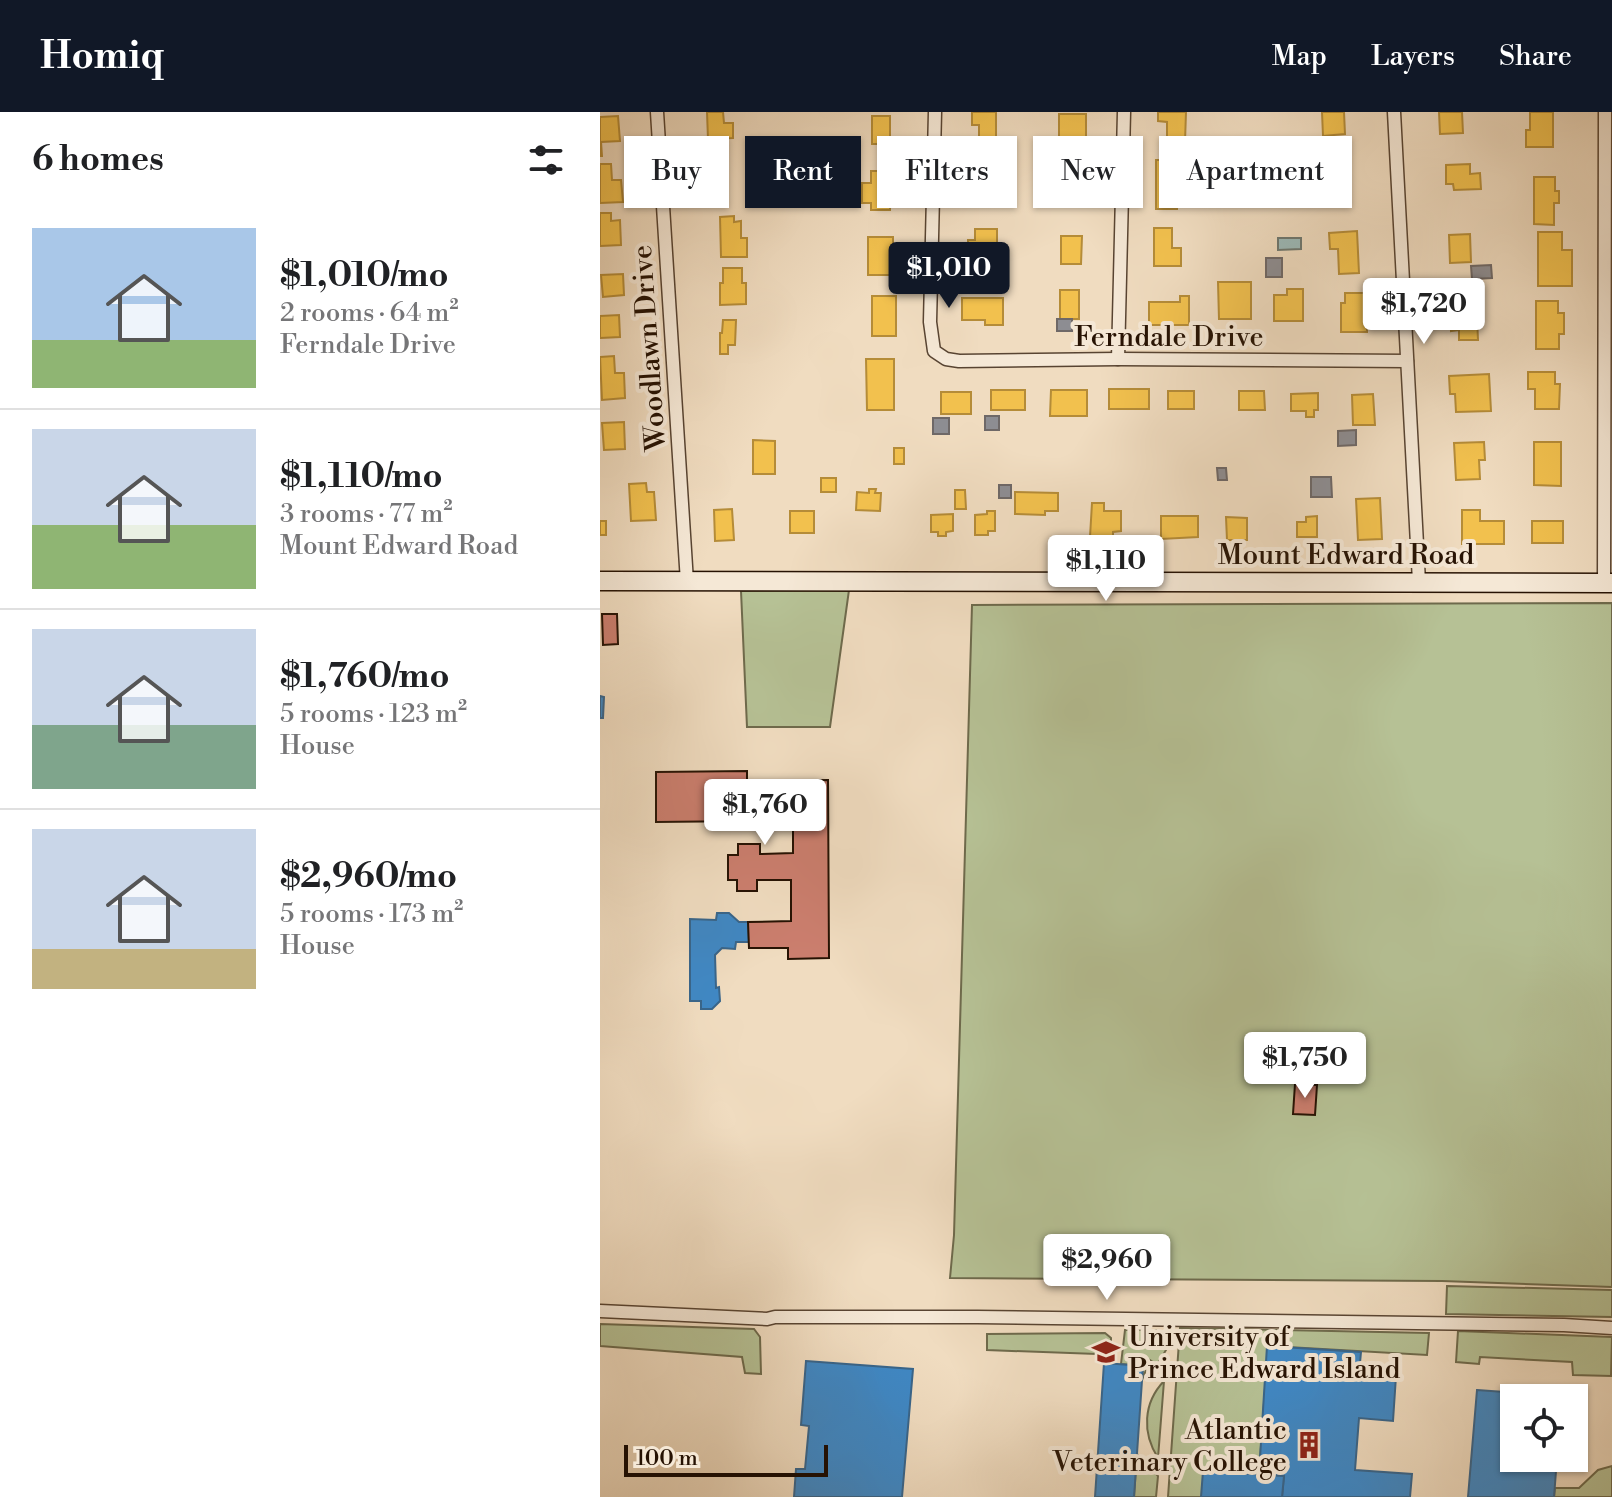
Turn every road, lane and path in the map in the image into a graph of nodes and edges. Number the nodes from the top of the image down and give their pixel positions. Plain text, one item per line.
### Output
1 (657, 112) edge
2 (935, 112) edge
3 (1124, 112) edge
4 (1394, 112) edge
5 (1605, 112) edge
6 (1118, 359) junction
7 (1407, 361) junction
8 (600, 581) edge
9 (687, 582) junction
10 (1419, 582) junction
11 (1608, 583) edge
12 (600, 1311) edge
13 (1612, 1328) edge

1 - 9 street, Woodlawn Drive
2 - 6 street, Ferndale Drive
3 - 6 street
4 - 7 street
5 - 11 street
6 - 7 street, Ferndale Drive
7 - 10 street
8 - 9 street, Mount Edward Road
9 - 10 street, Mount Edward Road
10 - 11 street, Mount Edward Road
12 - 13 street

